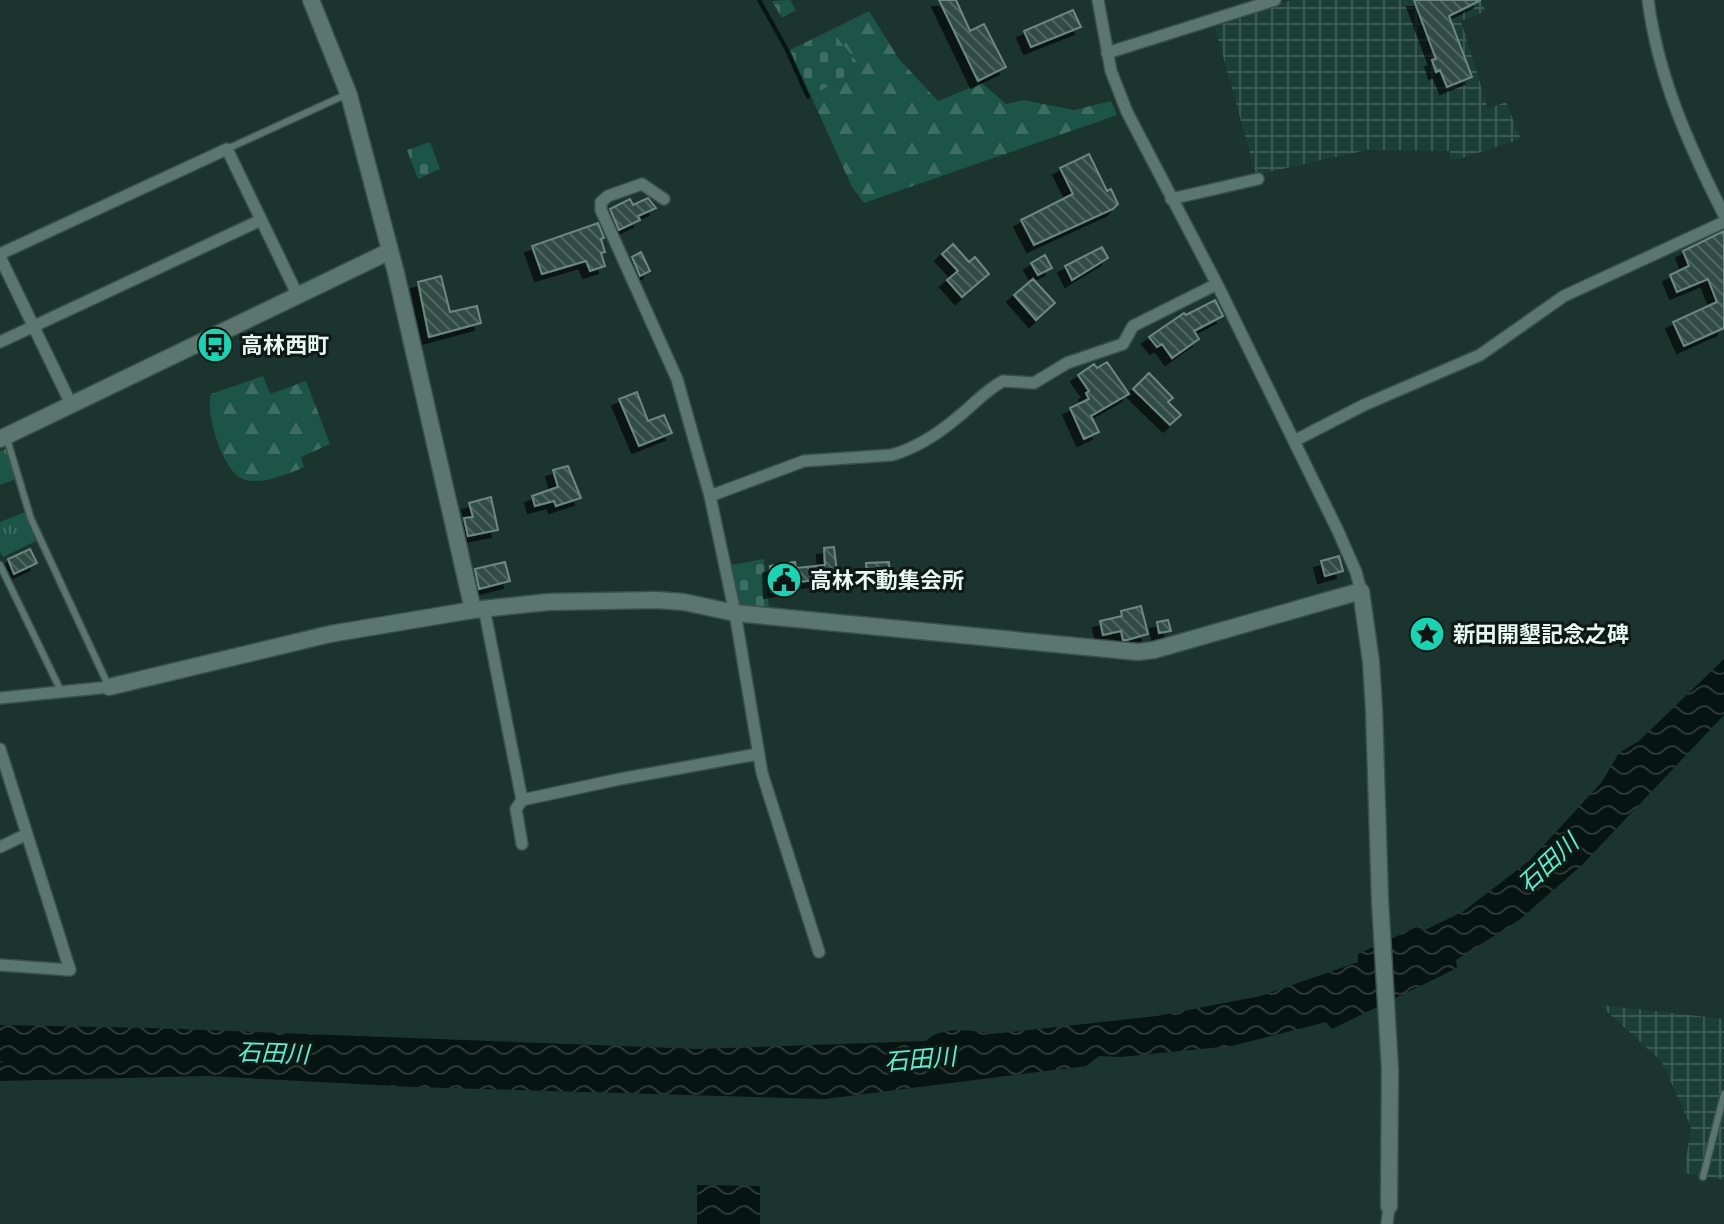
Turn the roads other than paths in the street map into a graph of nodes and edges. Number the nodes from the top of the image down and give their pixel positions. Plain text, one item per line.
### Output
1 (311, 0) edge
2 (1098, 0) edge
3 (1648, 0) edge
4 (1270, 1) edge
5 (1107, 53) junction
6 (349, 95) junction
7 (227, 149) junction
8 (1258, 179) dead end
9 (664, 199) dead end
10 (1171, 199) junction
11 (1724, 215) edge
12 (261, 220) junction
13 (1724, 222) edge
14 (390, 251) junction
15 (0, 255) edge
16 (1217, 284) junction
17 (297, 294) junction
18 (35, 326) junction
19 (0, 342) edge
20 (71, 404) junction
21 (3, 437) edge
22 (1294, 441) junction
23 (710, 496) junction
24 (0, 565) edge
25 (1361, 591) junction
26 (478, 609) junction
27 (735, 613) junction
28 (109, 687) junction
29 (61, 691) junction
30 (0, 698) edge
31 (0, 749) edge
32 (758, 754) junction
33 (522, 800) junction
34 (25, 835) junction
35 (522, 844) dead end
36 (0, 847) edge
37 (819, 952) dead end
38 (0, 965) edge
39 (1724, 1094) edge
40 (1703, 1177) dead end
41 (1389, 1206) joint
42 (1387, 1224) edge

1 - 6 street
2 - 5 street
3 - 11 street
4 - 5 street
5 - 10 street
6 - 7 lane
6 - 14 street
7 - 12 street
7 - 15 street
8 - 10 street
9 - 23 street
10 - 16 street
12 - 17 street
12 - 18 street
13 - 22 street
14 - 17 street
14 - 26 street
15 - 18 street
16 - 22 street
16 - 23 street
17 - 20 street
18 - 19 street
18 - 20 street
20 - 21 street
21 - 28 lane
22 - 25 street
23 - 27 street
24 - 29 lane
25 - 27 street
25 - 41 street
26 - 27 street
26 - 28 street
26 - 33 street
27 - 32 street
28 - 29 street
29 - 30 street
31 - 34 street
32 - 33 street
32 - 37 street
33 - 35 street
34 - 36 street
34 - 38 street
39 - 40 lane
41 - 42 street

